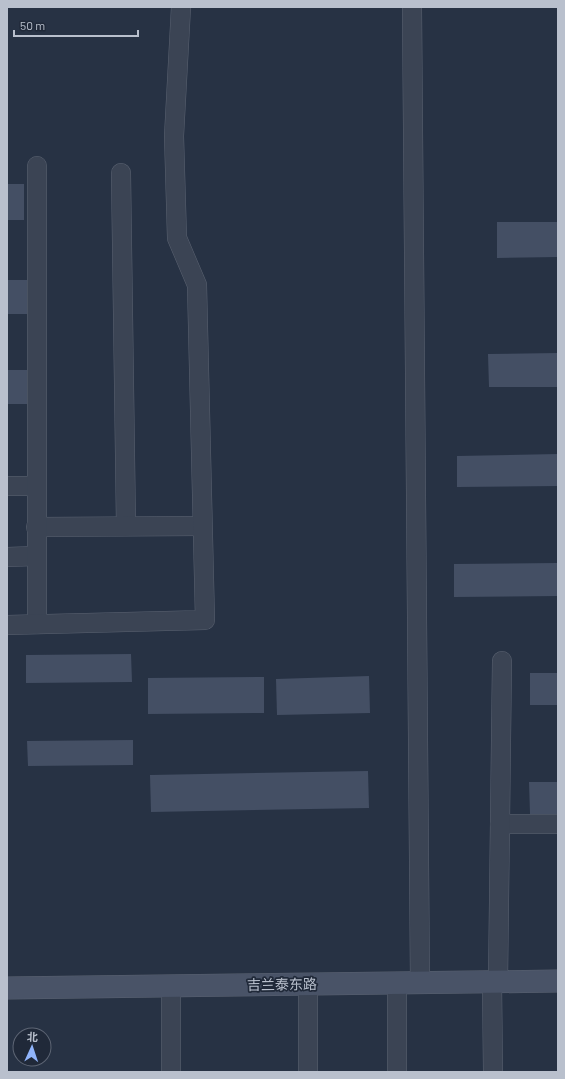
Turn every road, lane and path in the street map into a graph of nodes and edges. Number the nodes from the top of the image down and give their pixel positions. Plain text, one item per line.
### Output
1 (181, 7) edge
2 (412, 7) edge
3 (37, 166) dead end
4 (122, 173) dead end
5 (7, 486) edge
6 (36, 486) junction
7 (126, 526) junction
8 (202, 526) junction
9 (36, 527) junction
10 (36, 556) junction
11 (7, 557) edge
12 (37, 624) junction
13 (7, 625) edge
14 (502, 661) dead end
15 (500, 824) junction
16 (558, 824) edge
17 (558, 981) edge
18 (495, 982) junction
19 (397, 983) junction
20 (420, 983) junction
21 (308, 984) junction
22 (171, 986) junction
23 (7, 988) edge
24 (171, 1072) edge
25 (308, 1072) edge
26 (397, 1072) edge
27 (493, 1072) edge

1 - 8 street
2 - 20 street
3 - 6 street
4 - 7 street
5 - 6 street
6 - 9 street
7 - 8 street
7 - 9 street
8 - 12 street
9 - 10 street
10 - 11 street
10 - 12 street
12 - 13 street
14 - 15 street
15 - 16 street
15 - 18 street
17 - 18 street, 吉兰泰东路
18 - 20 street, 吉兰泰东路
18 - 27 street
19 - 20 street, 吉兰泰东路
19 - 21 street, 吉兰泰东路
19 - 26 street
21 - 22 street, 吉兰泰东路
21 - 25 street
22 - 23 street, 吉兰泰东路
22 - 24 street

